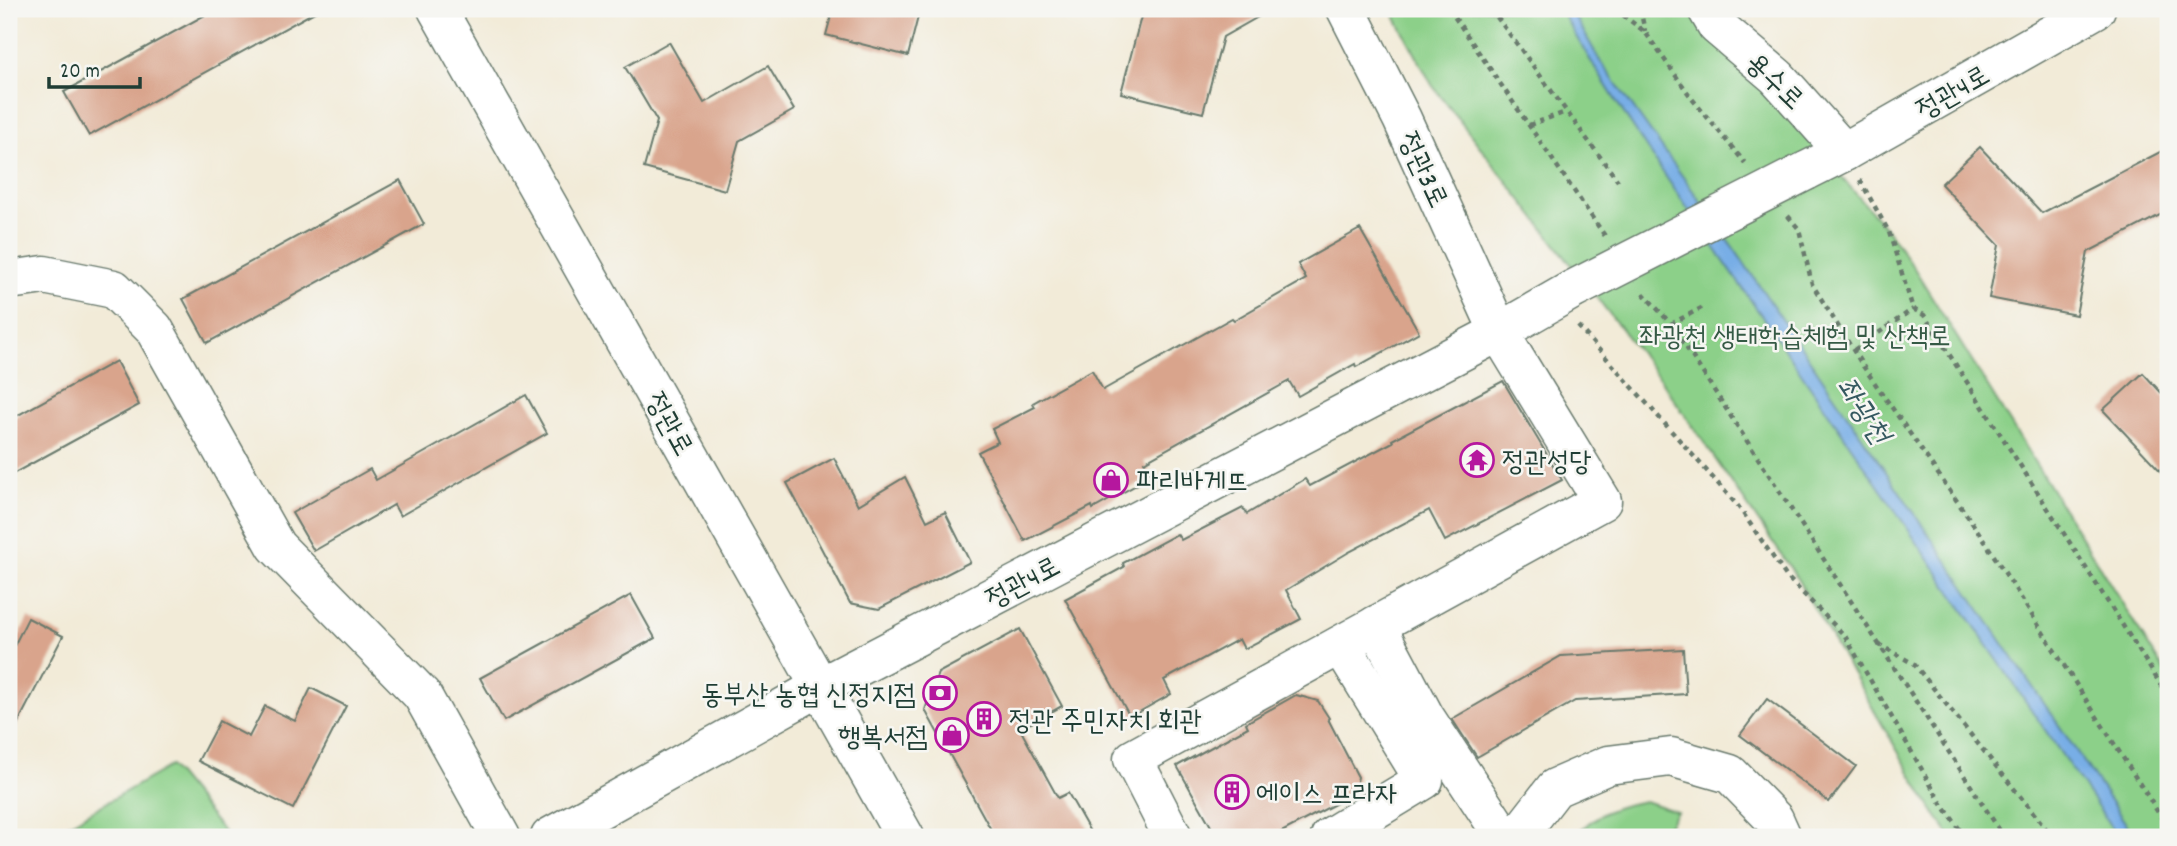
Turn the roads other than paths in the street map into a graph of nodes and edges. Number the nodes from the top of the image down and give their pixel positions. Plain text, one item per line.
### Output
1 (437, 9) edge
2 (1346, 9) edge
3 (1707, 9) edge
4 (2096, 9) edge
5 (1844, 152) junction
6 (9, 280) edge
7 (1499, 332) junction
8 (1376, 625) junction
9 (1341, 645) junction
10 (820, 687) junction
11 (502, 837) edge
12 (550, 837) edge
13 (905, 837) edge
14 (1172, 837) edge
15 (1330, 837) edge
16 (1504, 837) edge
17 (1517, 837) edge
18 (1782, 837) edge

1 - 10 street, 정관로
2 - 7 street, 정관3로
3 - 5 street, 용수로
4 - 5 street, 정관4로
5 - 7 street, 정관4로, bridge
6 - 11 street
7 - 8 street
7 - 10 street, 정관4로
8 - 9 street
8 - 16 street
9 - 14 street
9 - 15 street
10 - 12 street, 정관4로
10 - 13 street, 정관로
17 - 18 street

